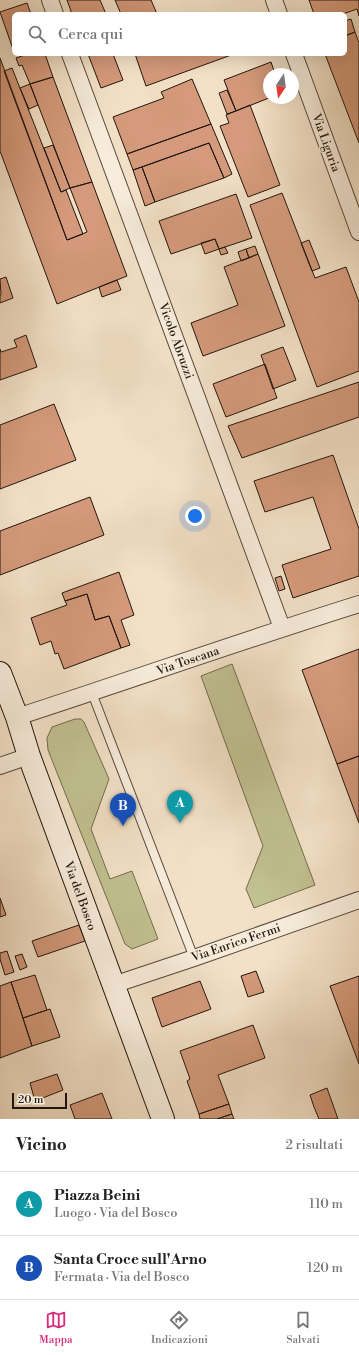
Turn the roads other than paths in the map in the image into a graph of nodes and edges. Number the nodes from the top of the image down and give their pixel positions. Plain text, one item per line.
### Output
1 (50, 0) edge
2 (274, 0) edge
3 (54, 12) edge
4 (278, 12) edge
5 (71, 56) edge
6 (295, 56) edge
7 (359, 232) edge
8 (359, 604) edge
9 (282, 628) junction
10 (0, 673) edge
11 (92, 693) junction
12 (17, 717) junction
13 (29, 756) junction
14 (0, 766) edge
15 (359, 900) edge
16 (194, 958) junction
17 (113, 985) junction
18 (163, 1119) edge

1 - 3 street
2 - 4 street
5 - 9 street, Vicolo Abruzzi
6 - 7 street, Via Liguria
8 - 9 street, Via Toscana
9 - 11 street, Via Toscana
10 - 12 street, Via del Bosco
11 - 12 street, Via Toscana
11 - 16 lane
12 - 13 street, Via del Bosco
13 - 14 street
13 - 17 street, Via del Bosco
15 - 16 street, Via Enrico Fermi
16 - 17 street, Via Enrico Fermi
17 - 18 street, Via del Bosco

